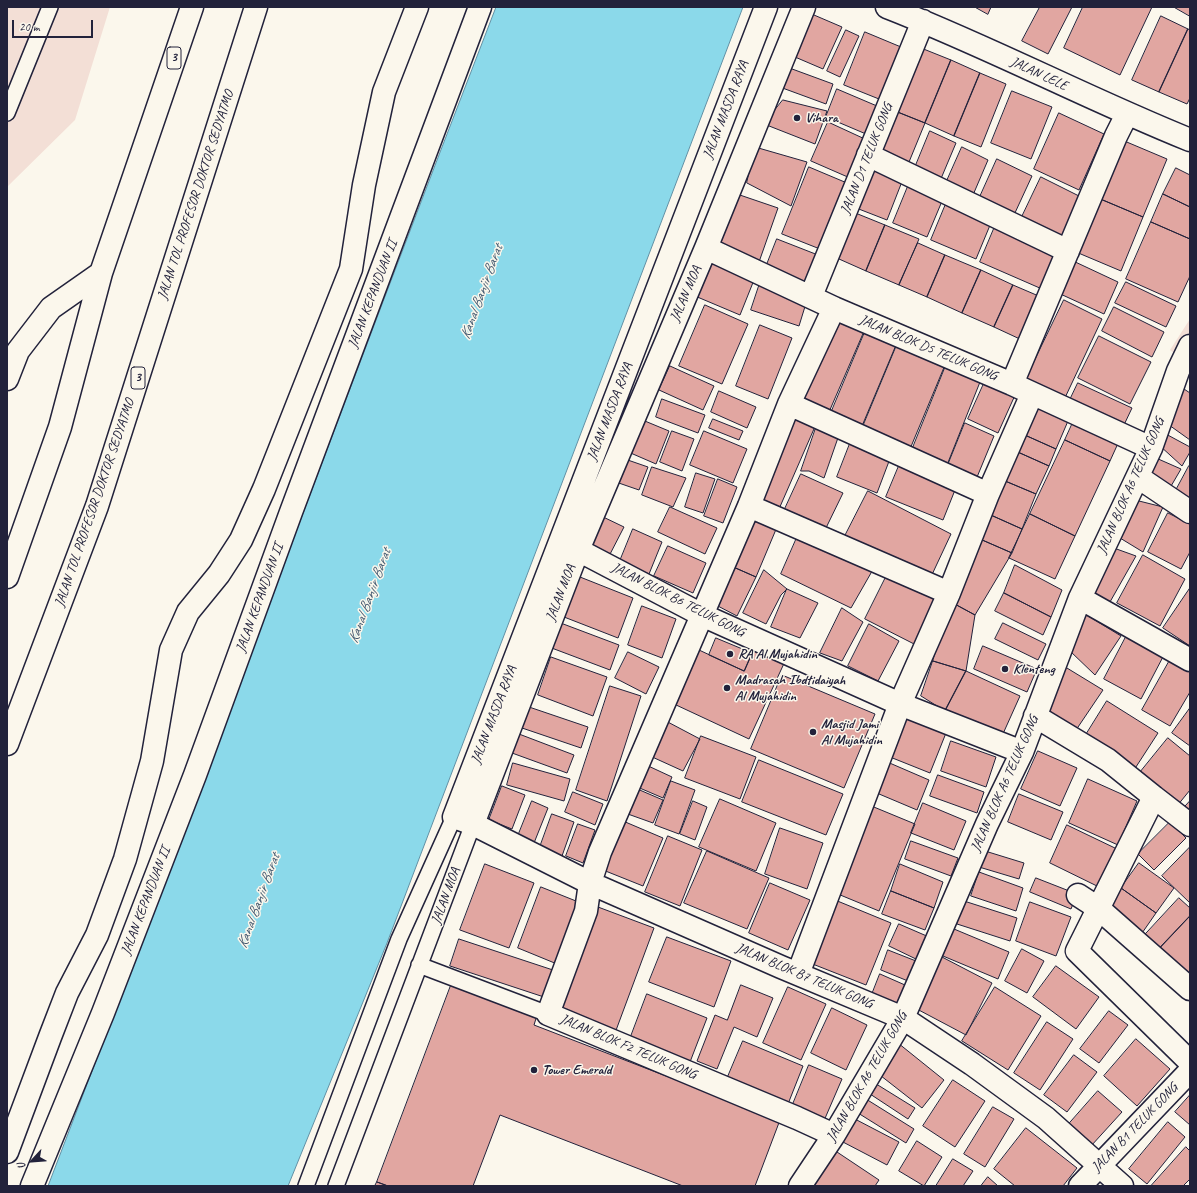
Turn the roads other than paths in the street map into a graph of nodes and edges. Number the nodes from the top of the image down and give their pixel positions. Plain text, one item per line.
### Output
1 (50, 7) edge
2 (192, 7) edge
3 (256, 7) edge
4 (416, 7) edge
5 (480, 7) edge
6 (766, 7) edge
7 (804, 7) edge
8 (888, 7) edge
9 (923, 21) junction
10 (7, 113) edge
11 (1128, 114) junction
12 (1190, 140) edge
13 (868, 155) junction
14 (706, 248) junction
15 (1068, 251) junction
16 (101, 273) junction
17 (810, 296) junction
18 (834, 308) junction
19 (1190, 346) edge
20 (1184, 375) edge
21 (7, 379) edge
22 (1012, 384) junction
23 (1032, 394) junction
24 (789, 404) junction
25 (1151, 448) junction
26 (1138, 477) junction
27 (988, 494) junction
28 (749, 506) junction
29 (1190, 512) edge
30 (578, 550) junction
31 (7, 577) edge
32 (949, 593) junction
33 (1080, 598) junction
34 (702, 615) junction
35 (1190, 660) edge
36 (900, 704) junction
37 (1035, 716) junction
38 (7, 744) edge
39 (1022, 752) junction
40 (1154, 797) junction
41 (464, 820) junction
42 (1190, 825) edge
43 (590, 883) junction
44 (1078, 895) dead end
45 (1098, 908) junction
46 (419, 965) junction
47 (798, 974) junction
48 (1190, 989) edge
49 (548, 1014) junction
50 (903, 1018) junction
51 (1190, 1062) edge
52 (1190, 1071) edge
53 (834, 1135) junction
54 (7, 1152) edge
55 (1099, 1165) junction
56 (32, 1186) edge
57 (306, 1186) edge
58 (336, 1186) edge
59 (800, 1186) edge
60 (1080, 1186) edge
61 (1122, 1186) edge

1 - 10 lane
2 - 16 main road, 3
3 - 38 main road, JALAN TOL PROFESOR DOKTOR SEDYATMO / 3
4 - 54 main road, JALAN KEPANDUAN II
5 - 56 main road, JALAN KEPANDUAN II
6 - 41 main road, JALAN MASDA RAYA
7 - 14 main road, JALAN MOA
8 - 9 main road, JALAN LELE
9 - 11 main road, JALAN LELE
9 - 13 main road, JALAN D1 TELUK GONG
11 - 12 main road, JALAN LELE
11 - 15 main road
13 - 15 main road
13 - 17 main road, JALAN D1 TELUK GONG
14 - 17 main road, JALAN BLOK D5 TELUK GONG
14 - 30 main road, JALAN MOA
15 - 22 main road
16 - 21 main road
16 - 31 main road, 3
17 - 18 main road, JALAN BLOK D5 TELUK GONG
18 - 22 main road, JALAN BLOK D5 TELUK GONG
18 - 24 main road
19 - 20 main road, JALAN BLOK A6 TELUK GONG
20 - 25 main road, JALAN BLOK A6 TELUK GONG
22 - 23 main road, JALAN BLOK D5 TELUK GONG
23 - 25 main road, JALAN BLOK D5 TELUK GONG
23 - 27 main road
24 - 27 main road
24 - 28 main road
25 - 26 main road, JALAN BLOK A6 TELUK GONG
26 - 29 main road
26 - 33 main road, JALAN BLOK A6 TELUK GONG
27 - 32 main road
28 - 32 main road
28 - 34 main road
30 - 34 main road, JALAN BLOK B6 TELUK GONG
30 - 41 main road, JALAN MOA
32 - 36 main road
33 - 35 main road
33 - 37 main road, JALAN BLOK A6 TELUK GONG
34 - 36 main road, JALAN BLOK B6 TELUK GONG
34 - 43 main road
36 - 39 main road, JALAN BLOK B6 TELUK GONG
36 - 47 main road
37 - 39 main road, JALAN BLOK A6 TELUK GONG
37 - 40 main road
39 - 50 main road, JALAN BLOK A6 TELUK GONG
40 - 42 main road
40 - 45 main road
41 - 43 main road, JALAN BLOK B7 TELUK GONG
41 - 46 lane, JALAN MOA
41 - 57 lane, JALAN MOA
43 - 47 main road, JALAN BLOK B7 TELUK GONG
43 - 49 main road
44 - 45 main road
45 - 48 main road
45 - 51 main road
46 - 49 lane, JALAN BLOK F2 TELUK GONG
46 - 58 lane, JALAN MOA
47 - 50 main road, JALAN BLOK B7 TELUK GONG
49 - 53 main road, JALAN BLOK F2 TELUK GONG
50 - 53 main road, JALAN BLOK A6 TELUK GONG
50 - 55 main road, JALAN BLOK B7 TELUK GONG
52 - 55 main road, JALAN B1 TELUK GONG
53 - 59 main road, JALAN BLOK A6 TELUK GONG
55 - 60 main road, JALAN B1 TELUK GONG
55 - 61 main road, JALAN BLOK B7 TELUK GONG

